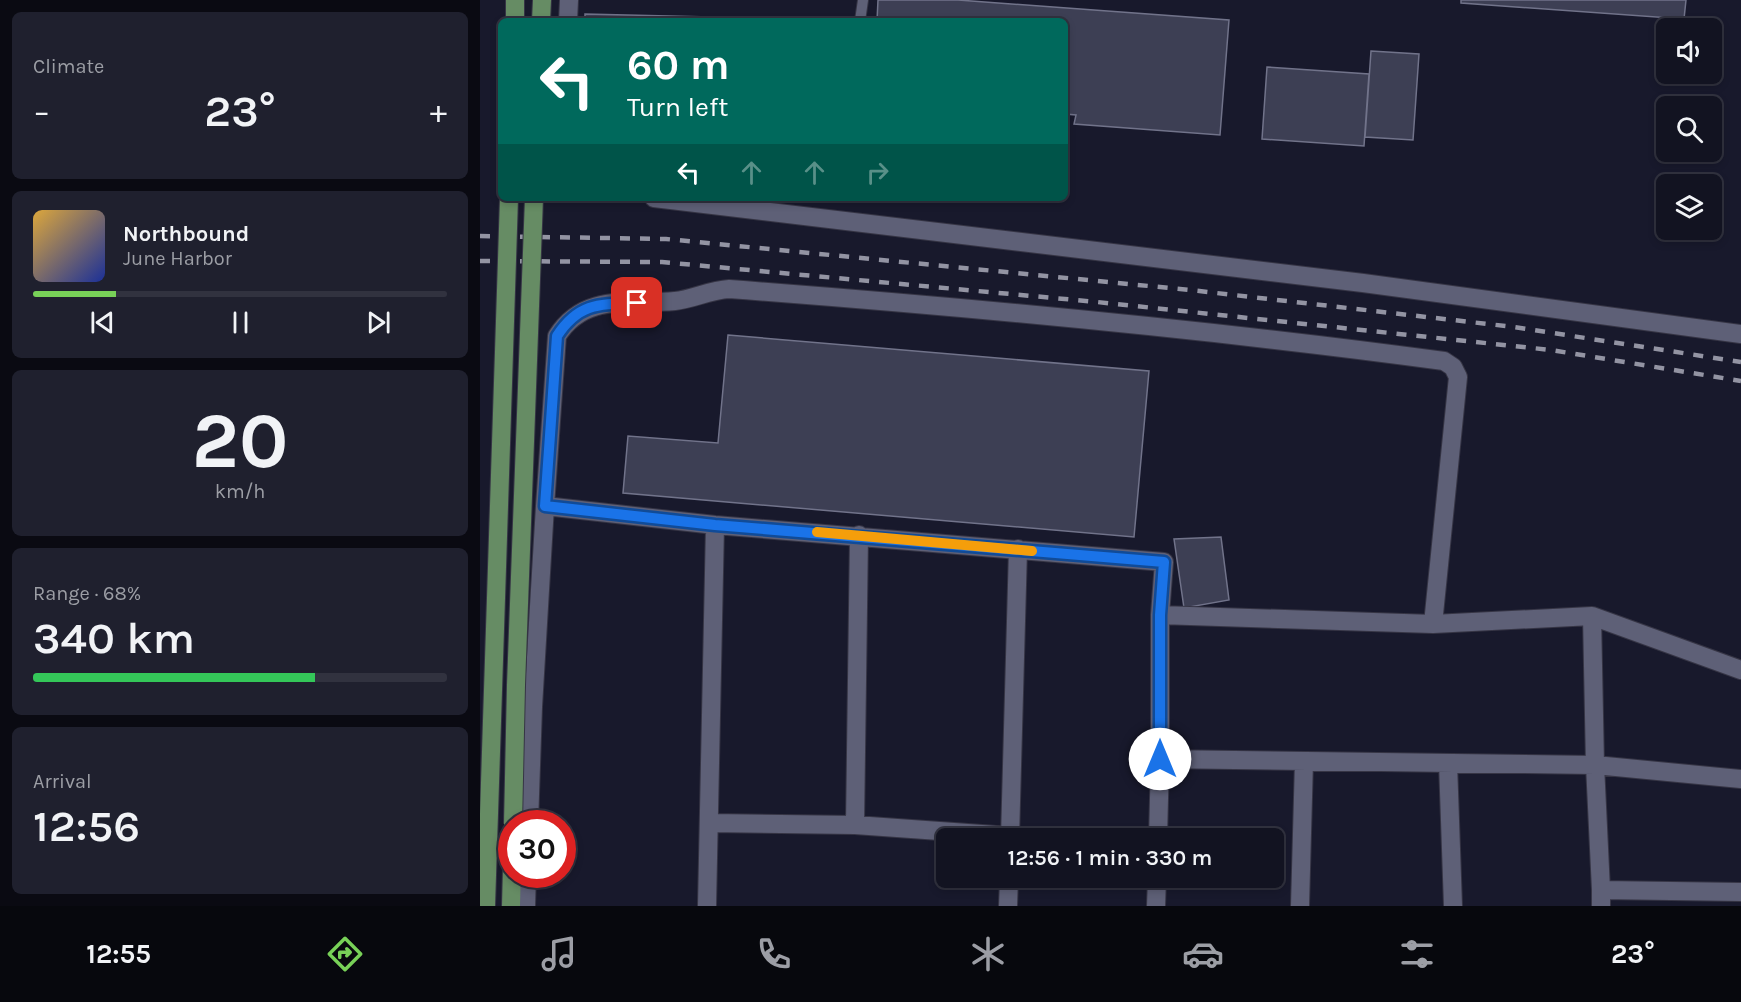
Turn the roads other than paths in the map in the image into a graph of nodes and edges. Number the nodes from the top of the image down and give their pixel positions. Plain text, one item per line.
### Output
1 (515, 0) edge
2 (542, 0) edge
3 (569, 0) edge
4 (862, 0) edge
5 (515, 18) edge
6 (541, 18) edge
7 (568, 18) edge
8 (860, 18) edge
9 (509, 201) edge
10 (534, 201) edge
11 (679, 201) edge
12 (1741, 334) edge
13 (545, 506) junction
14 (715, 525) junction
15 (858, 535) junction
16 (1018, 549) junction
17 (1160, 615) junction
18 (1592, 616) junction
19 (1433, 624) junction
20 (1741, 670) edge
21 (1160, 759) junction
22 (1304, 761) junction
23 (1449, 763) junction
24 (1595, 765) junction
25 (1741, 778) edge
26 (513, 810) edge
27 (529, 810) edge
28 (710, 823) junction
29 (855, 825) junction
30 (1010, 828) edge
31 (1158, 828) edge
32 (936, 831) edge
33 (511, 888) edge
34 (527, 888) edge
35 (1009, 888) edge
36 (1156, 888) edge
37 (1741, 892) edge
38 (1601, 898) edge
39 (486, 906) edge
40 (511, 906) edge
41 (526, 906) edge
42 (707, 906) edge
43 (1008, 906) edge
44 (1156, 906) edge
45 (1300, 906) edge
46 (1453, 906) edge

1 - 5 main road
2 - 6 main road
3 - 7 street
4 - 8 lane
9 - 39 main road, bridge
10 - 26 main road, bridge
11 - 12 street
13 - 14 street
13 - 19 street
13 - 27 street
14 - 15 street
14 - 28 street
15 - 16 street
15 - 29 street
16 - 17 street
16 - 30 street
17 - 19 street
17 - 21 street
18 - 19 street
18 - 20 street
18 - 24 street
21 - 22 street
21 - 31 street
22 - 23 street
22 - 45 street
23 - 24 street
23 - 46 street
24 - 25 street
24 - 38 street
28 - 29 street
28 - 42 street
29 - 32 street
33 - 40 main road
34 - 41 street
35 - 43 street
36 - 44 street
37 - 38 street

